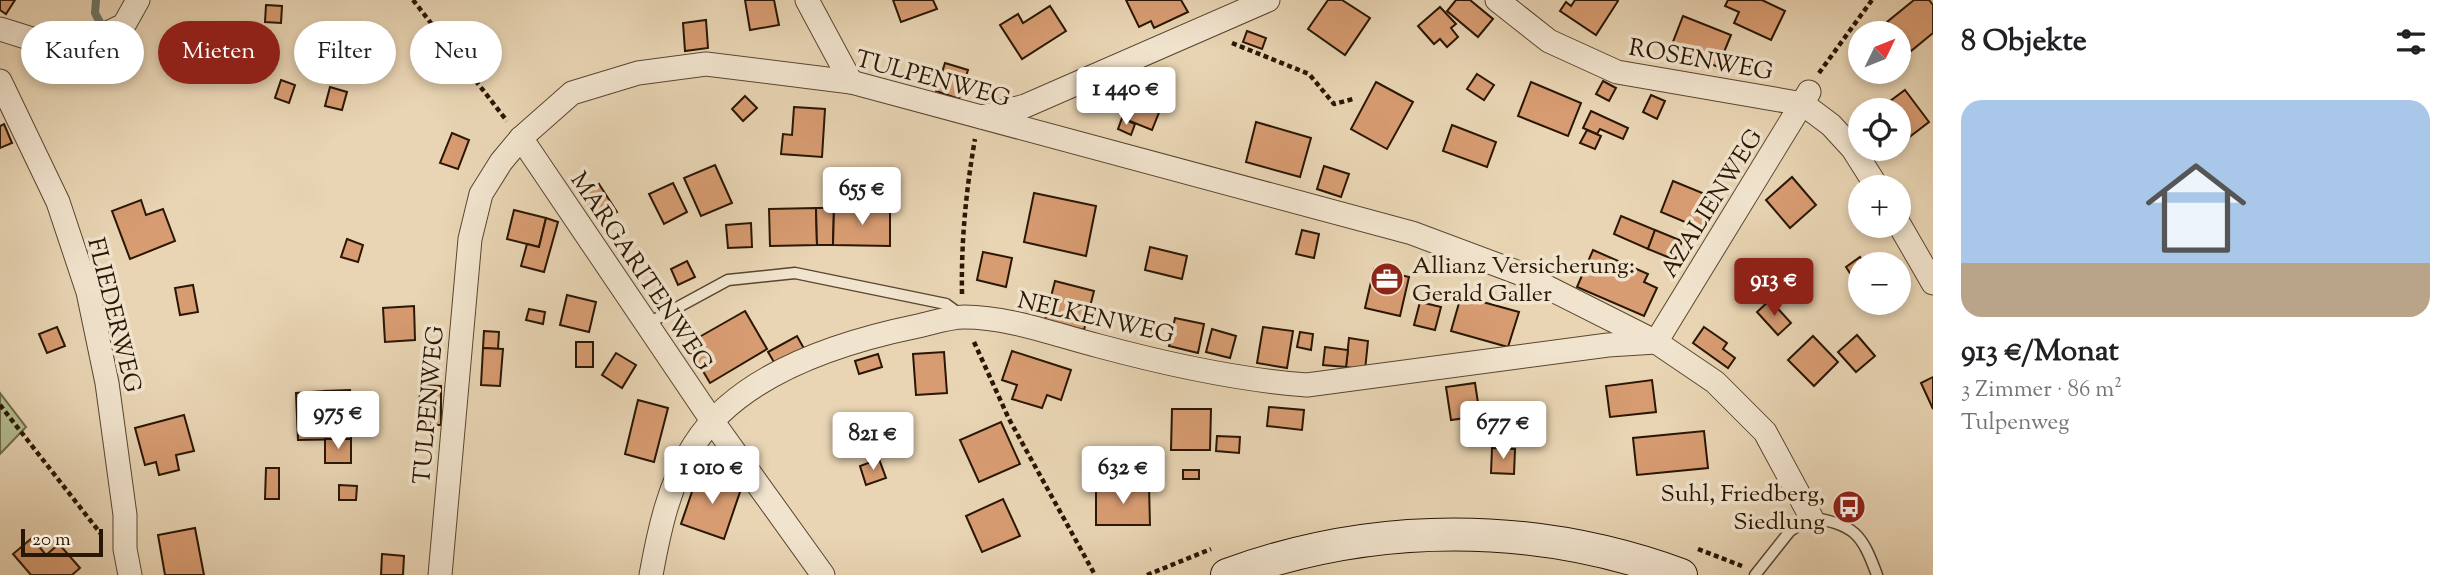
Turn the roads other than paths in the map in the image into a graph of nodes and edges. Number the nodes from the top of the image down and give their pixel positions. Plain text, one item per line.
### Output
1 (138, 0) edge
2 (807, 0) edge
3 (1268, 0) edge
4 (1497, 0) edge
5 (0, 29) edge
6 (0, 81) edge
7 (851, 82) junction
8 (1806, 98) junction
9 (979, 118) junction
10 (521, 138) junction
11 (1869, 175) edge
12 (1907, 238) edge
13 (1933, 283) edge
14 (963, 317) junction
15 (646, 324) junction
16 (1656, 342) junction
17 (713, 422) junction
18 (1811, 517) junction
19 (130, 575) edge
20 (440, 575) edge
21 (650, 575) edge
22 (823, 575) edge
23 (1227, 575) edge
24 (1681, 575) edge
25 (1755, 575) edge
26 (1877, 575) edge

1 - 5 street
2 - 7 street
3 - 9 street
4 - 8 street, ROSENWEG
6 - 19 street, FLIEDERWEG
7 - 9 street, TULPENWEG
7 - 10 street, TULPENWEG
8 - 11 street, ROSENWEG
8 - 16 street, AZALIENWEG
9 - 16 street, TULPENWEG
10 - 15 street, MARGARITENWEG
10 - 20 street, TULPENWEG
12 - 13 street
14 - 15 lane
14 - 16 street, NELKENWEG
14 - 17 street, NELKENWEG
15 - 17 street, MARGARITENWEG
16 - 18 street, TULPENWEG
17 - 21 street, NELKENWEG
17 - 22 street, MARGARITENWEG
18 - 25 lane
18 - 26 lane
23 - 24 main road

